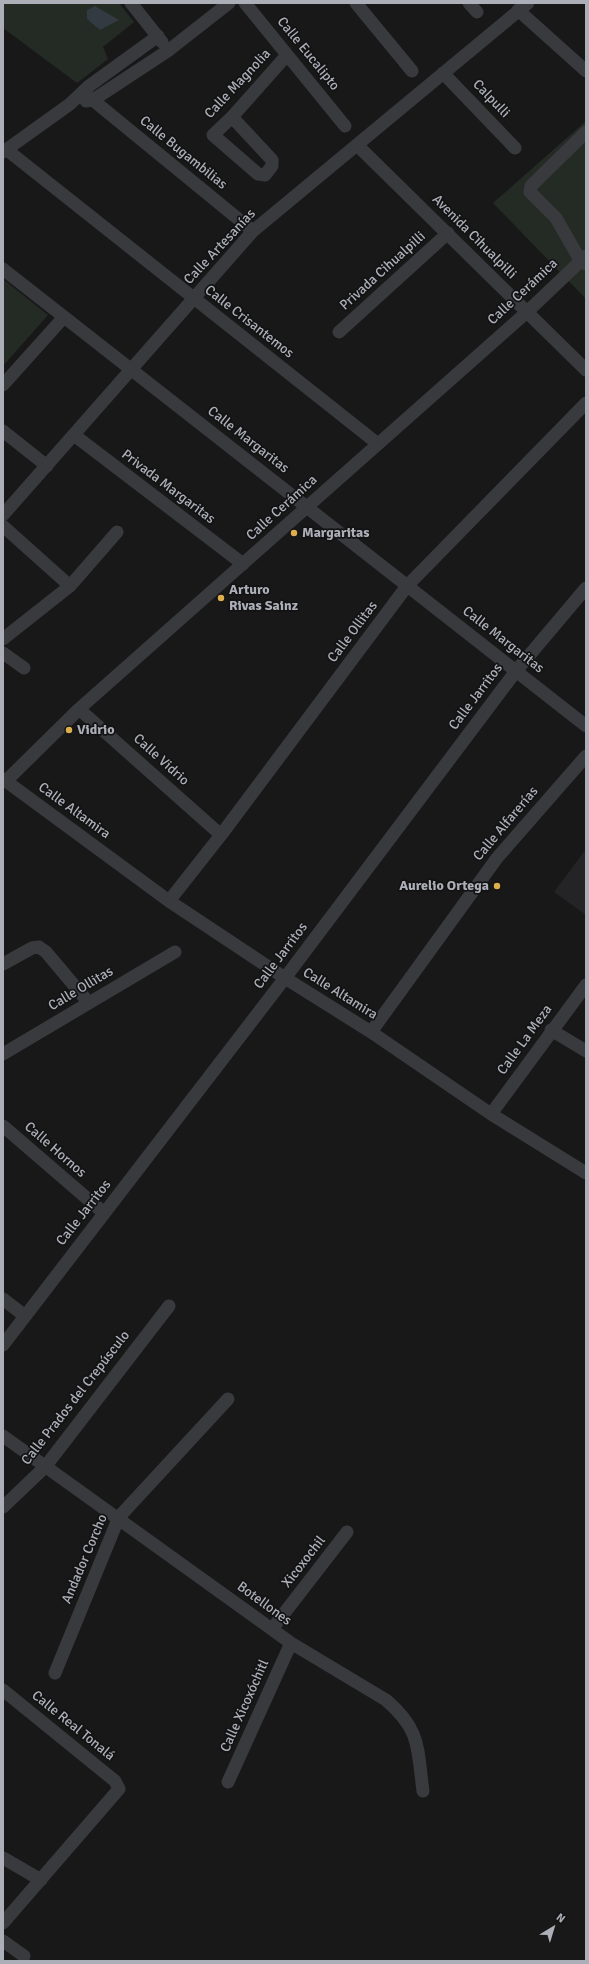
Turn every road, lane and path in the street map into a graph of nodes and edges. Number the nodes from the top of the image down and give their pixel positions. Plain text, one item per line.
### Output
1 (131, 3) edge
2 (229, 3) edge
3 (245, 3) edge
4 (356, 3) edge
5 (523, 7) edge
6 (158, 36) junction
7 (168, 50) junction
8 (287, 55) junction
9 (412, 71) dead end
10 (586, 71) edge
11 (443, 73) junction
12 (88, 96) junction
13 (232, 117) junction
14 (345, 126) dead end
15 (586, 132) edge
16 (358, 144) junction
17 (515, 148) dead end
18 (5, 151) edge
19 (254, 231) junction
20 (448, 233) junction
21 (584, 260) edge
22 (3, 269) edge
23 (194, 298) junction
24 (527, 312) junction
25 (64, 317) junction
26 (339, 332) dead end
27 (131, 370) junction
28 (586, 370) edge
29 (3, 385) edge
30 (586, 403) edge
31 (3, 431) edge
32 (74, 435) junction
33 (378, 444) junction
34 (47, 466) junction
35 (307, 507) junction
36 (3, 515) edge
37 (3, 526) edge
38 (117, 532) dead end
39 (243, 564) junction
40 (70, 586) junction
41 (408, 586) junction
42 (586, 588) edge
43 (3, 639) edge
44 (3, 653) edge
45 (24, 668) dead end
46 (516, 671) junction
47 (79, 709) junction
48 (586, 726) edge
49 (586, 756) edge
50 (5, 780) edge
51 (221, 835) junction
52 (169, 901) junction
53 (175, 952) dead end
54 (3, 964) edge
55 (285, 978) junction
56 (586, 985) edge
57 (88, 1003) junction
58 (551, 1030) junction
59 (371, 1032) junction
60 (586, 1050) edge
61 (3, 1054) edge
62 (491, 1114) junction
63 (3, 1126) edge
64 (586, 1173) edge
65 (104, 1213) junction
66 (3, 1299) edge
67 (169, 1306) dead end
68 (25, 1316) junction
69 (3, 1345) edge
70 (228, 1399) dead end
71 (3, 1436) edge
72 (45, 1467) junction
73 (3, 1507) edge
74 (119, 1518) junction
75 (347, 1532) dead end
76 (272, 1630) junction
77 (291, 1643) junction
78 (55, 1673) dead end
79 (3, 1690) edge
80 (228, 1782) dead end
81 (423, 1790) dead end
82 (3, 1858) edge
83 (41, 1880) junction
84 (3, 1924) edge
85 (3, 1941) edge
86 (24, 1956) dead end

1 - 6 street
2 - 7 street
3 - 8 street, Calle Eucalipto
4 - 9 street
5 - 10 street
5 - 11 street, Calle Artesanías
6 - 7 street
6 - 12 street
7 - 12 street
8 - 13 street, Calle Magnolia
8 - 14 street, Calle Eucalipto
11 - 16 street, Calle Artesanías
11 - 17 street, Calpulli
12 - 18 street
12 - 19 street, Calle Bugambilias
13 - 13 street, Calle Magnolia
15 - 21 street
16 - 19 street, Calle Artesanías
16 - 20 street, Avenida Cihualpilli
18 - 23 street, Calle Crisantemos
19 - 23 street, Calle Artesanías
20 - 24 street, Avenida Cihualpilli
20 - 26 street, Privada Cihualpilli
21 - 24 street, Calle Cerámica
22 - 25 street, Calle Margaritas
23 - 27 street, Calle Artesanías
23 - 33 street, Calle Crisantemos
24 - 28 street, Avenida Cihualpilli
24 - 33 street, Calle Cerámica
25 - 27 street, Calle Margaritas
25 - 29 street
27 - 32 street, Calle Artesanías
27 - 35 street, Calle Margaritas
30 - 41 street, Calle Ollitas
31 - 34 street
32 - 34 street, Calle Artesanías
32 - 39 street, Privada Margaritas
33 - 35 street, Calle Cerámica
34 - 36 street, Calle Artesanías
35 - 39 street, Calle Cerámica
35 - 41 street, Calle Margaritas
37 - 40 street
38 - 40 street
39 - 47 street, Calle Cerámica
40 - 43 street
41 - 46 street, Calle Margaritas
41 - 51 street, Calle Ollitas
42 - 46 street, Calle Jarritos
44 - 45 street
46 - 48 street, Calle Margaritas
46 - 55 street, Calle Jarritos
47 - 50 street, Calle Cerámica
47 - 51 street, Calle Vidrio
49 - 59 street, Calle Alfarerías
50 - 52 street, Calle Altamira
51 - 52 street, Calle Ollitas
52 - 55 street, Calle Altamira
53 - 57 street, Calle Ollitas
54 - 57 street
55 - 59 street, Calle Altamira
55 - 65 street, Calle Jarritos
56 - 58 street, Calle La Meza
57 - 61 street, Calle Ollitas
58 - 60 street
58 - 62 street, Calle La Meza
59 - 62 street, Calle Altamira
62 - 64 street, Calle Altamira
63 - 65 street, Calle Hornos
65 - 68 street, Calle Jarritos
66 - 68 street
67 - 72 street, Calle Prados del Crepúsculo
68 - 69 street, Calle Jarritos
70 - 74 street, Andador Corcho
71 - 72 street, Botellones
72 - 73 street, Calle Prados del Crepúsculo
72 - 74 street, Botellones
74 - 76 street, Botellones
74 - 78 street, Andador Corcho
75 - 76 street, Xicoxochil
76 - 77 street, Botellones
77 - 80 street, Calle Xicoxóchitl
77 - 81 street, Botellones
79 - 83 street, Calle Real Tonalá
82 - 83 street
83 - 84 street
85 - 86 street

